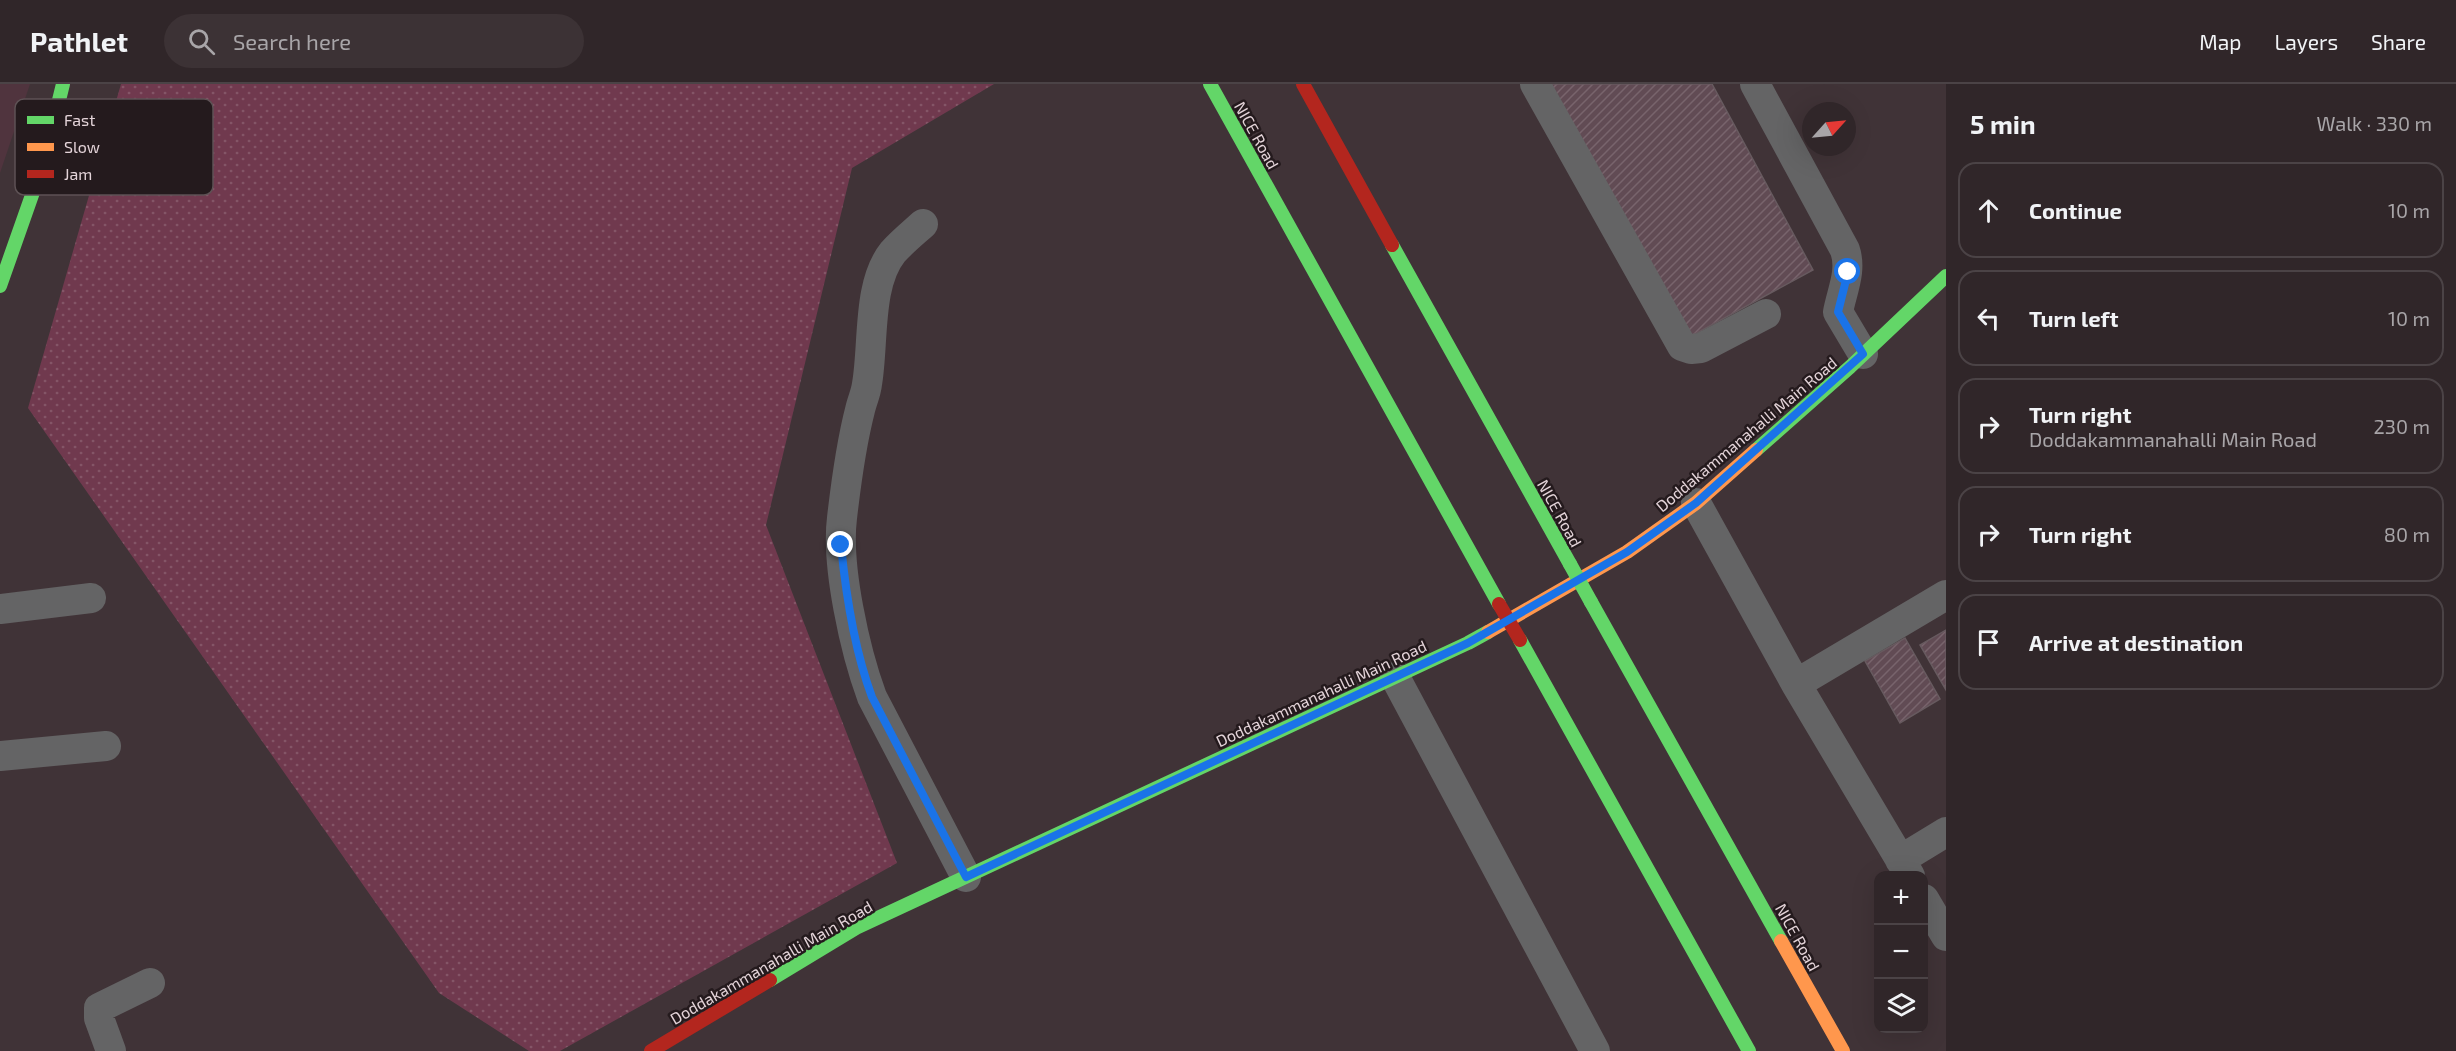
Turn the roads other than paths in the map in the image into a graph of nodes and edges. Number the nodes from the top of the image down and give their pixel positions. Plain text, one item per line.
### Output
1 (63, 84) edge
2 (1210, 84) edge
3 (1303, 84) edge
4 (1535, 84) edge
5 (1755, 84) edge
6 (60, 99) edge
7 (33, 195) edge
8 (923, 224) dead end
9 (1946, 276) edge
10 (0, 286) edge
11 (1766, 314) dead end
12 (1863, 354) junction
13 (1696, 503) junction
14 (1946, 595) edge
15 (91, 598) dead end
16 (0, 609) edge
17 (1395, 677) junction
18 (1796, 684) junction
19 (106, 746) dead end
20 (0, 756) edge
21 (1946, 831) edge
22 (1905, 868) edge
23 (966, 877) junction
24 (1928, 907) edge
25 (1946, 936) edge
26 (150, 983) dead end
27 (111, 1051) edge
28 (651, 1051) edge
29 (1595, 1051) edge
30 (1749, 1051) edge
31 (1843, 1051) edge

1 - 6 main road
2 - 30 main road, NICE Road, bridge
3 - 31 main road, NICE Road, bridge
4 - 11 street
5 - 12 street
7 - 10 main road
8 - 23 street
9 - 12 main road, Doddakammanahalli Main Road
12 - 13 main road, Doddakammanahalli Main Road
13 - 17 main road, Doddakammanahalli Main Road
13 - 18 street
14 - 18 street
15 - 16 street
17 - 23 main road, Doddakammanahalli Main Road
17 - 29 street
18 - 22 street
19 - 20 street
21 - 22 street
23 - 28 main road, Doddakammanahalli Main Road
24 - 25 street
26 - 27 street

